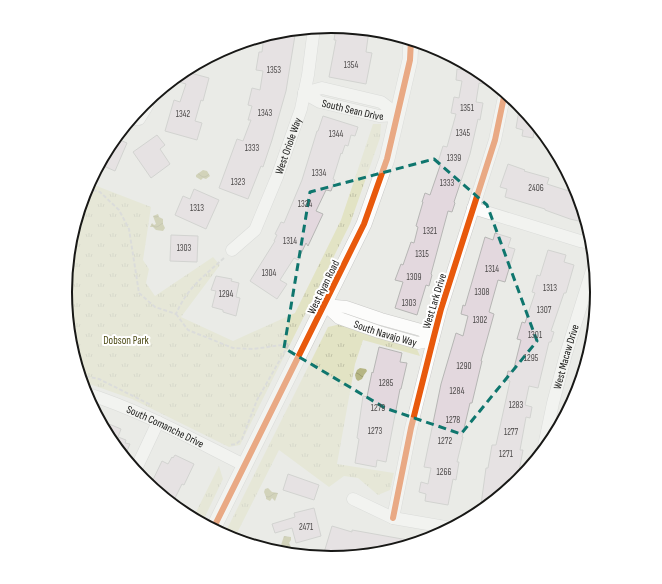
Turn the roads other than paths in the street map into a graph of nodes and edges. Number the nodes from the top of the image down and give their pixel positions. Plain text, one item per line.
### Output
1 (313, 34) edge
2 (411, 46) edge
3 (304, 93) junction
4 (504, 99) edge
5 (398, 115) junction
6 (473, 208) junction
7 (585, 242) edge
8 (232, 250) road end
9 (589, 279) edge
10 (325, 305) junction
11 (432, 340) junction
12 (94, 396) edge
13 (158, 422) junction
14 (547, 435) edge
15 (138, 465) edge
16 (244, 465) junction
17 (353, 499) dead end
18 (393, 518) junction
19 (216, 524) edge
20 (441, 526) edge

1 - 3 street, West Oriole Way
2 - 5 street, West Ryan Road
3 - 5 street, South Sean Drive
3 - 8 street, West Oriole Way
4 - 6 street, West Lark Drive
5 - 10 street, West Ryan Road
6 - 7 street
6 - 11 street, West Lark Drive
9 - 14 street, West Macaw Drive
10 - 11 street, South Navajo Way
10 - 16 street, West Ryan Road
11 - 18 street, West Lark Drive
12 - 13 street, South Comanche Drive
13 - 15 street
13 - 16 street, South Comanche Drive
16 - 19 street, West Ryan Road
17 - 18 street
18 - 20 street

